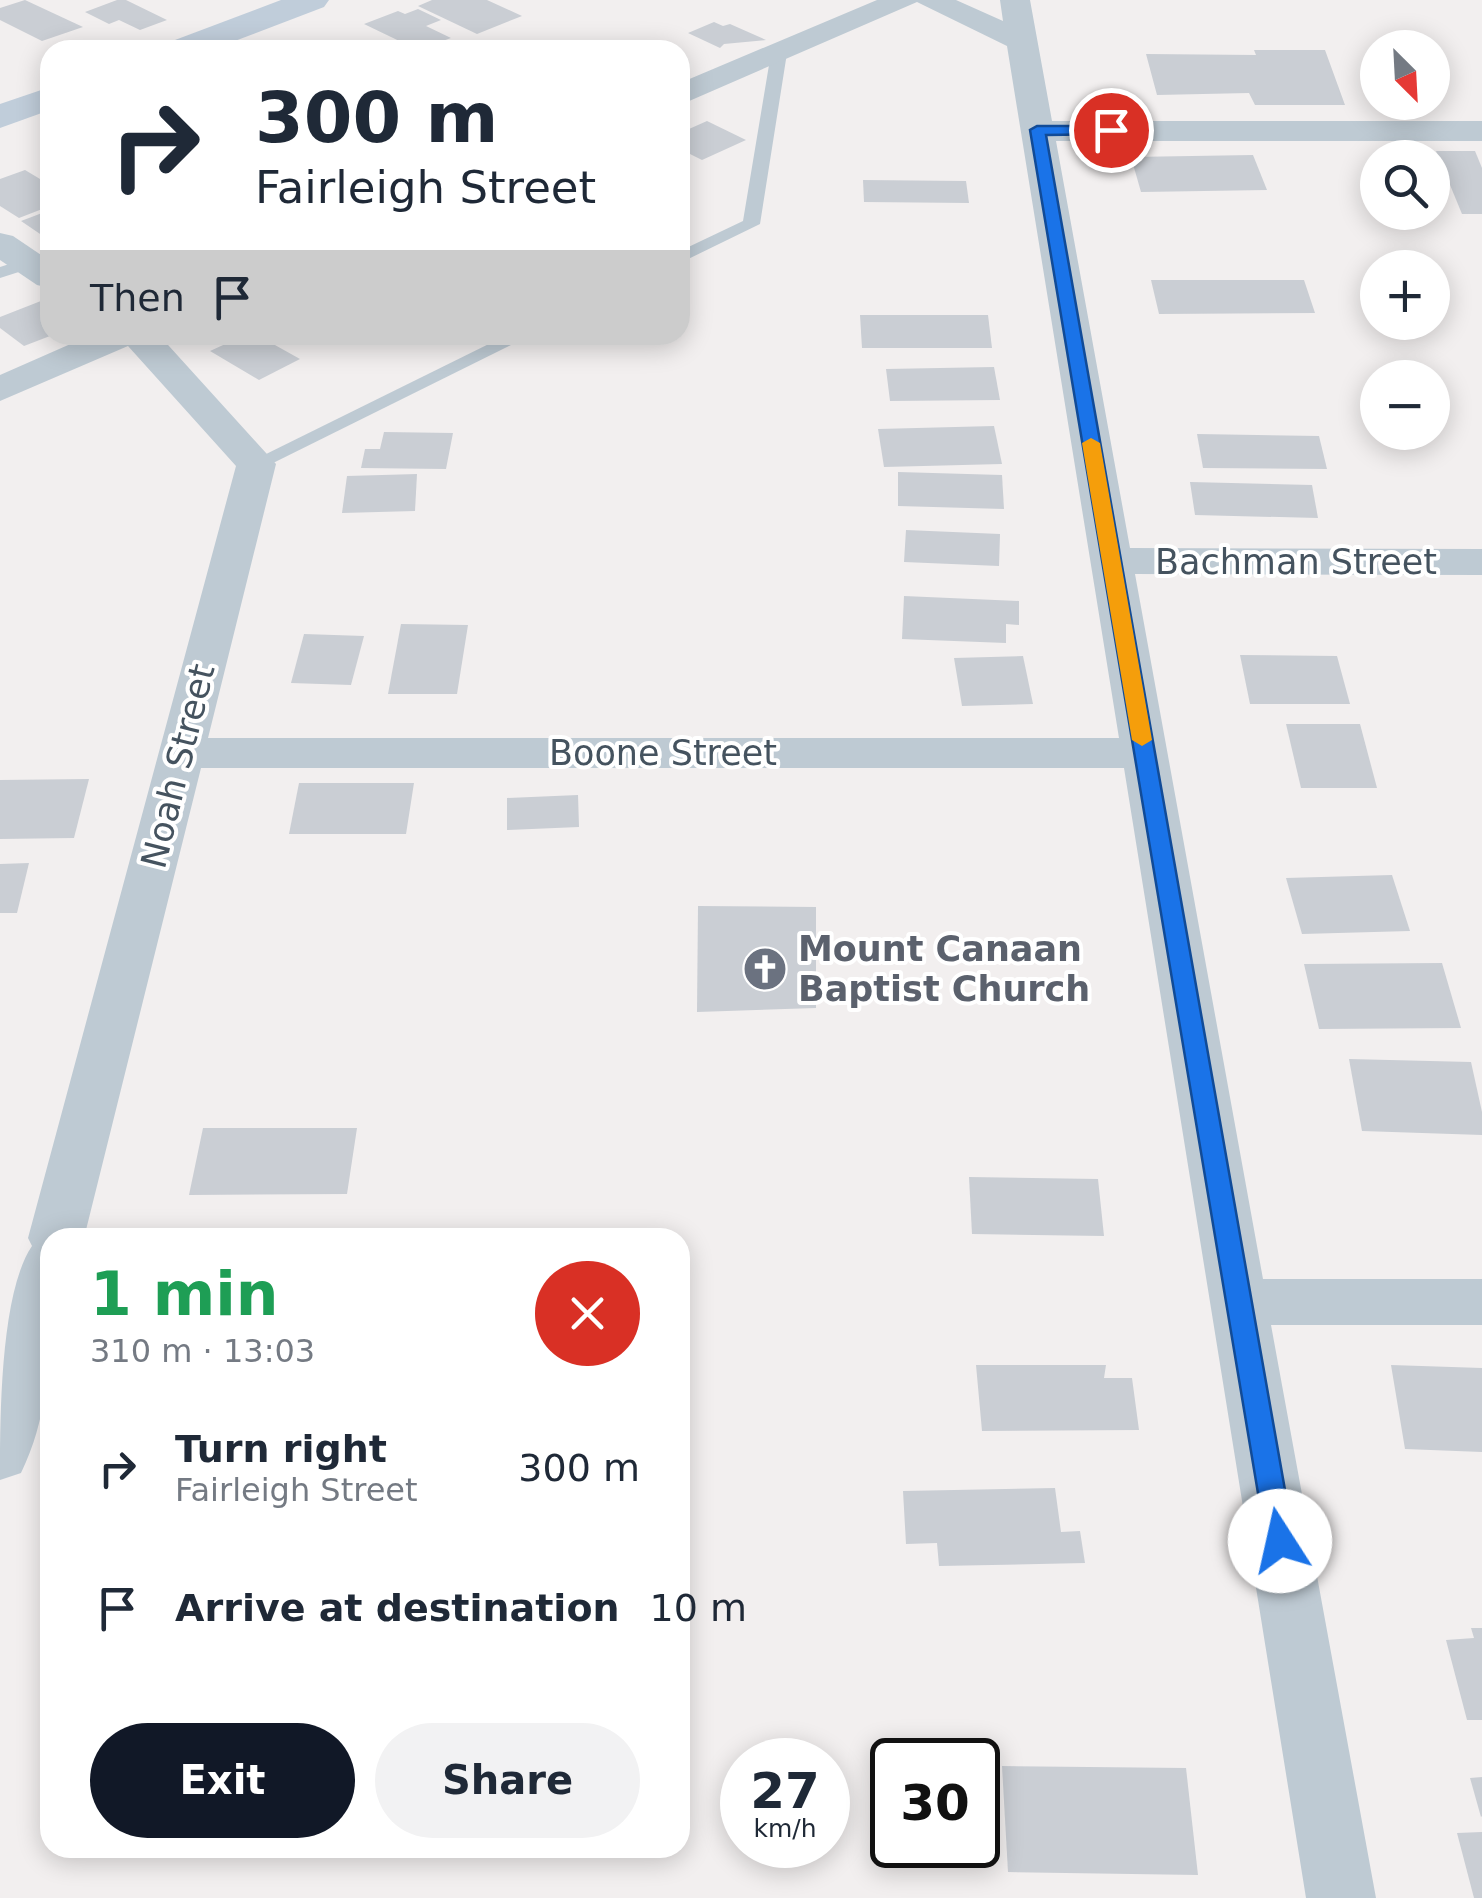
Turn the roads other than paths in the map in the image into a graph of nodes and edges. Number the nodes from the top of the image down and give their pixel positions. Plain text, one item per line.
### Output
1 (312, 0) edge
2 (902, 0) edge
3 (932, 0) edge
4 (1018, 20) edge
5 (206, 40) edge
6 (779, 53) junction
7 (690, 91) edge
8 (40, 104) edge
9 (0, 118) edge
10 (1037, 130) junction
11 (1482, 131) edge
12 (690, 253) edge
13 (99, 345) edge
14 (147, 345) edge
15 (501, 345) edge
16 (0, 389) edge
17 (256, 464) junction
18 (1111, 561) junction
19 (1482, 562) edge
20 (182, 753) junction
21 (1144, 753) junction
22 (59, 1228) edge
23 (40, 1301) edge
24 (1238, 1302) junction
25 (1482, 1302) edge
26 (0, 1455) edge
27 (1341, 1898) edge

1 - 5 main road
2 - 6 street
3 - 4 street
4 - 10 street
6 - 7 street
6 - 12 lane
8 - 9 main road
10 - 11 street
10 - 18 street
13 - 16 street
14 - 17 street
15 - 17 lane
17 - 20 street, Noah Street
18 - 19 street, Bachman Street
18 - 21 street
20 - 21 street, Boone Street
20 - 22 street, Noah Street
21 - 24 street
23 - 26 street
24 - 25 street
24 - 27 street

